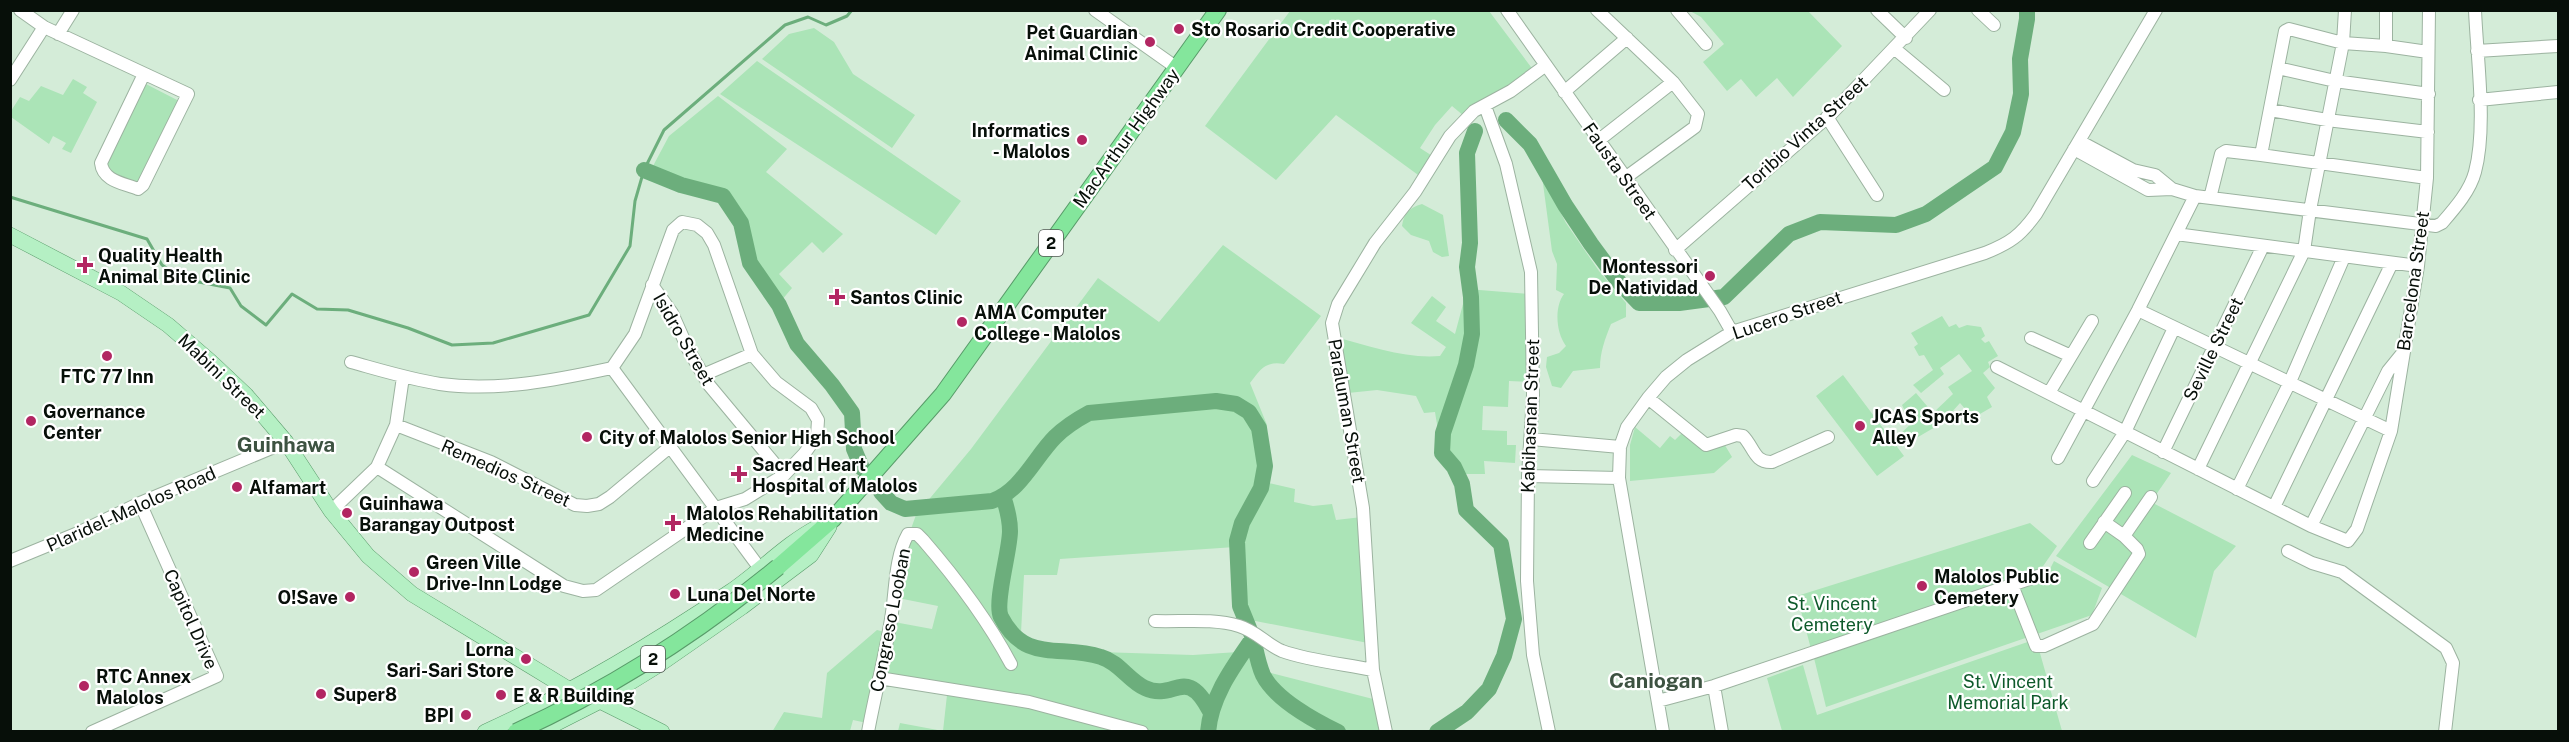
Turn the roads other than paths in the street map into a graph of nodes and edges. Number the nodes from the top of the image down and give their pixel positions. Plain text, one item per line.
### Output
1 (20, 10) edge
2 (73, 10) edge
3 (1095, 10) edge
4 (1218, 10) edge
5 (1507, 10) edge
6 (1598, 10) edge
7 (1677, 10) edge
8 (1877, 10) edge
9 (1930, 10) edge
10 (1978, 10) edge
11 (2345, 10) edge
12 (2386, 10) edge
13 (2429, 10) edge
14 (2476, 11) edge
15 (2153, 12) edge
16 (1994, 25) dead end
17 (44, 27) junction
18 (58, 34) junction
19 (1627, 38) junction
20 (1906, 38) junction
21 (2343, 43) junction
22 (1706, 44) dead end
23 (2386, 46) junction
24 (2559, 46) edge
25 (1895, 49) junction
26 (2477, 51) junction
27 (2427, 52) junction
28 (1546, 65) junction
29 (1177, 68) junction
30 (2278, 68) junction
31 (144, 74) junction
32 (10, 80) edge
33 (2335, 81) junction
34 (1672, 82) junction
35 (1944, 90) dead end
36 (1564, 92) junction
37 (2559, 92) edge
38 (2429, 94) junction
39 (2479, 100) junction
40 (1485, 106) junction
41 (2270, 110) junction
42 (1827, 117) junction
43 (2327, 120) junction
44 (2428, 132) junction
45 (1599, 140) junction
46 (2077, 145) junction
47 (2261, 155) junction
48 (2319, 163) junction
49 (2144, 173) junction
50 (1625, 178) junction
51 (2427, 178) junction
52 (2139, 185) junction
53 (2172, 189) junction
54 (1877, 195) dead end
55 (2195, 196) junction
56 (2210, 198) junction
57 (2310, 210) junction
58 (2422, 222) junction
59 (2176, 234) junction
60 (10, 235) edge
61 (2263, 246) junction
62 (1674, 250) junction
63 (2304, 251) junction
64 (2344, 256) junction
65 (2392, 263) junction
66 (2418, 266) junction
67 (652, 285) junction
68 (2138, 310) junction
69 (2092, 321) dead end
70 (2174, 328) junction
71 (1731, 332) junction
72 (2031, 338) dead end
73 (2214, 347) junction
74 (752, 354) junction
75 (2403, 354) junction
76 (2071, 356) junction
77 (351, 362) dead end
78 (2250, 365) junction
79 (1997, 367) dead end
80 (612, 368) junction
81 (703, 375) junction
82 (403, 377) junction
83 (2289, 384) junction
84 (2049, 393) junction
85 (1648, 398) junction
86 (2327, 402) junction
87 (2084, 410) junction
88 (2364, 420) junction
89 (396, 425) junction
90 (2391, 431) junction
91 (2125, 432) junction
92 (1828, 437) dead end
93 (1531, 439) junction
94 (286, 442) junction
95 (671, 446) junction
96 (1620, 447) junction
97 (2163, 452) junction
98 (2058, 458) dead end
99 (377, 467) junction
100 (2198, 469) junction
101 (784, 475) junction
102 (1528, 476) junction
103 (1619, 478) junction
104 (2093, 481) dead end
105 (2237, 489) junction
106 (2125, 493) dead end
107 (2151, 497) dead end
108 (140, 503) junction
109 (2274, 507) junction
110 (716, 508) junction
111 (331, 511) junction
112 (834, 519) junction
113 (2104, 522) junction
114 (2311, 526) junction
115 (2124, 536) junction
116 (2090, 543) dead end
117 (2288, 551) dead end
118 (10, 561) edge
119 (761, 570) junction
120 (2038, 576) dead end
121 (2012, 585) junction
122 (1155, 621) dead end
123 (1011, 664) dead end
124 (1373, 670) junction
125 (879, 678) junction
126 (1714, 686) junction
127 (570, 690) junction
128 (600, 701) junction
129 (1658, 701) junction
130 (660, 731) edge
131 (92, 732) edge
132 (485, 732) edge
133 (516, 732) edge
134 (539, 732) edge
135 (868, 732) edge
136 (1142, 732) edge
137 (1386, 732) edge
138 (1549, 732) edge
139 (1663, 732) edge
140 (1722, 732) edge
141 (2445, 732) edge

1 - 17 street
2 - 18 street
3 - 29 street
4 - 29 highway, MacArthur Highway / 2
5 - 28 street, Fausta Street
6 - 19 street
7 - 22 street
8 - 20 street
9 - 20 street, Toribio Vinta Street
10 - 16 street
11 - 21 street
12 - 23 street
13 - 27 street, Barcelona Street
14 - 26 street
15 - 46 street, Lucero Street
17 - 18 street
17 - 32 street
18 - 31 street
19 - 34 street
19 - 36 street
20 - 25 street, Toribio Vinta Street
21 - 23 street
21 - 30 street
21 - 33 street
23 - 27 street
24 - 26 street
25 - 35 street
25 - 42 street, Toribio Vinta Street
26 - 39 street
27 - 38 street, Barcelona Street
28 - 36 street, Fausta Street
28 - 40 street, Paraluman Street
29 - 112 highway, MacArthur Highway / 2
30 - 33 street
30 - 41 street
31 - 31 street
33 - 38 street
33 - 43 street
34 - 45 street
34 - 50 street
36 - 45 street, Fausta Street
37 - 39 street
38 - 44 street, Barcelona Street
39 - 58 street
40 - 93 street, Kabihasnan Street
40 - 124 street, Paraluman Street
41 - 43 street
41 - 47 street
42 - 54 street
42 - 62 street, Toribio Vinta Street
43 - 44 street
43 - 48 street
44 - 51 street, Barcelona Street
45 - 50 street, Fausta Street
46 - 49 street
46 - 52 street
46 - 71 street, Lucero Street
47 - 48 street
47 - 56 street
48 - 51 street
48 - 57 street
49 - 52 street
49 - 53 street
50 - 62 street, Fausta Street
51 - 58 street, Barcelona Street
52 - 53 street
53 - 55 street
55 - 56 street
55 - 59 street
56 - 57 street
57 - 58 street
57 - 63 street
58 - 66 street, Barcelona Street
59 - 61 street
59 - 68 street
60 - 94 main road, Mabini Street
61 - 63 street
61 - 73 street, Seville Street
62 - 71 street, Fausta Street
63 - 64 street
63 - 78 street
64 - 65 street
64 - 83 street
65 - 66 street
65 - 86 street
66 - 75 street, Barcelona Street
67 - 74 street
67 - 80 street
67 - 81 street, Isidro Street
68 - 70 street
68 - 87 street
69 - 76 street
70 - 73 street
70 - 91 street
71 - 85 street, Lucero Street
72 - 76 street
73 - 78 street
73 - 97 street, Seville Street
74 - 81 street
74 - 101 street
75 - 88 street
75 - 90 street, Barcelona Street
76 - 84 street
77 - 82 street
78 - 83 street
78 - 100 street
79 - 84 street
80 - 82 street
80 - 95 street
81 - 101 street, Isidro Street
82 - 89 street
83 - 86 street
83 - 105 street
84 - 87 street
85 - 92 street
85 - 96 street, Lucero Street
86 - 88 street
86 - 109 street
87 - 91 street
87 - 98 street
88 - 90 street
88 - 114 street
89 - 95 street, Remedios Street
89 - 99 street
90 - 114 street, Barcelona Street
91 - 97 street
91 - 104 street
93 - 96 street
93 - 102 street, Kabihasnan Street
94 - 108 street, Plaridel-Malolos Road
94 - 111 main road, Mabini Street
95 - 110 street
96 - 103 street, Lucero Street
97 - 100 street
99 - 110 street
99 - 111 street
100 - 105 street
101 - 110 street
102 - 103 street
102 - 138 street, Kabihasnan Street
103 - 129 street, Lucero Street
105 - 109 street
106 - 113 street
107 - 115 street
108 - 118 street, Plaridel-Malolos Road
108 - 131 street, Capitol Drive
109 - 114 street
110 - 119 street
111 - 127 main road, Mabini Street
112 - 119 main road, MacArthur Highway
112 - 128 main road, MacArthur Highway
112 - 133 highway, MacArthur Highway / 2, bridge
113 - 115 street
113 - 116 street
115 - 121 street
117 - 141 street
119 - 127 main road, MacArthur Highway
120 - 121 street
121 - 126 street
122 - 124 street
123 - 125 street, Congreso Looban
124 - 137 street, Paraluman Street
125 - 135 street, Congreso Looban
125 - 136 street
126 - 129 street
126 - 140 street
127 - 128 main road, Mabini Street
127 - 132 main road, MacArthur Highway
128 - 130 main road, Mabini Street
128 - 134 main road, MacArthur Highway
129 - 139 street, Lucero Street

